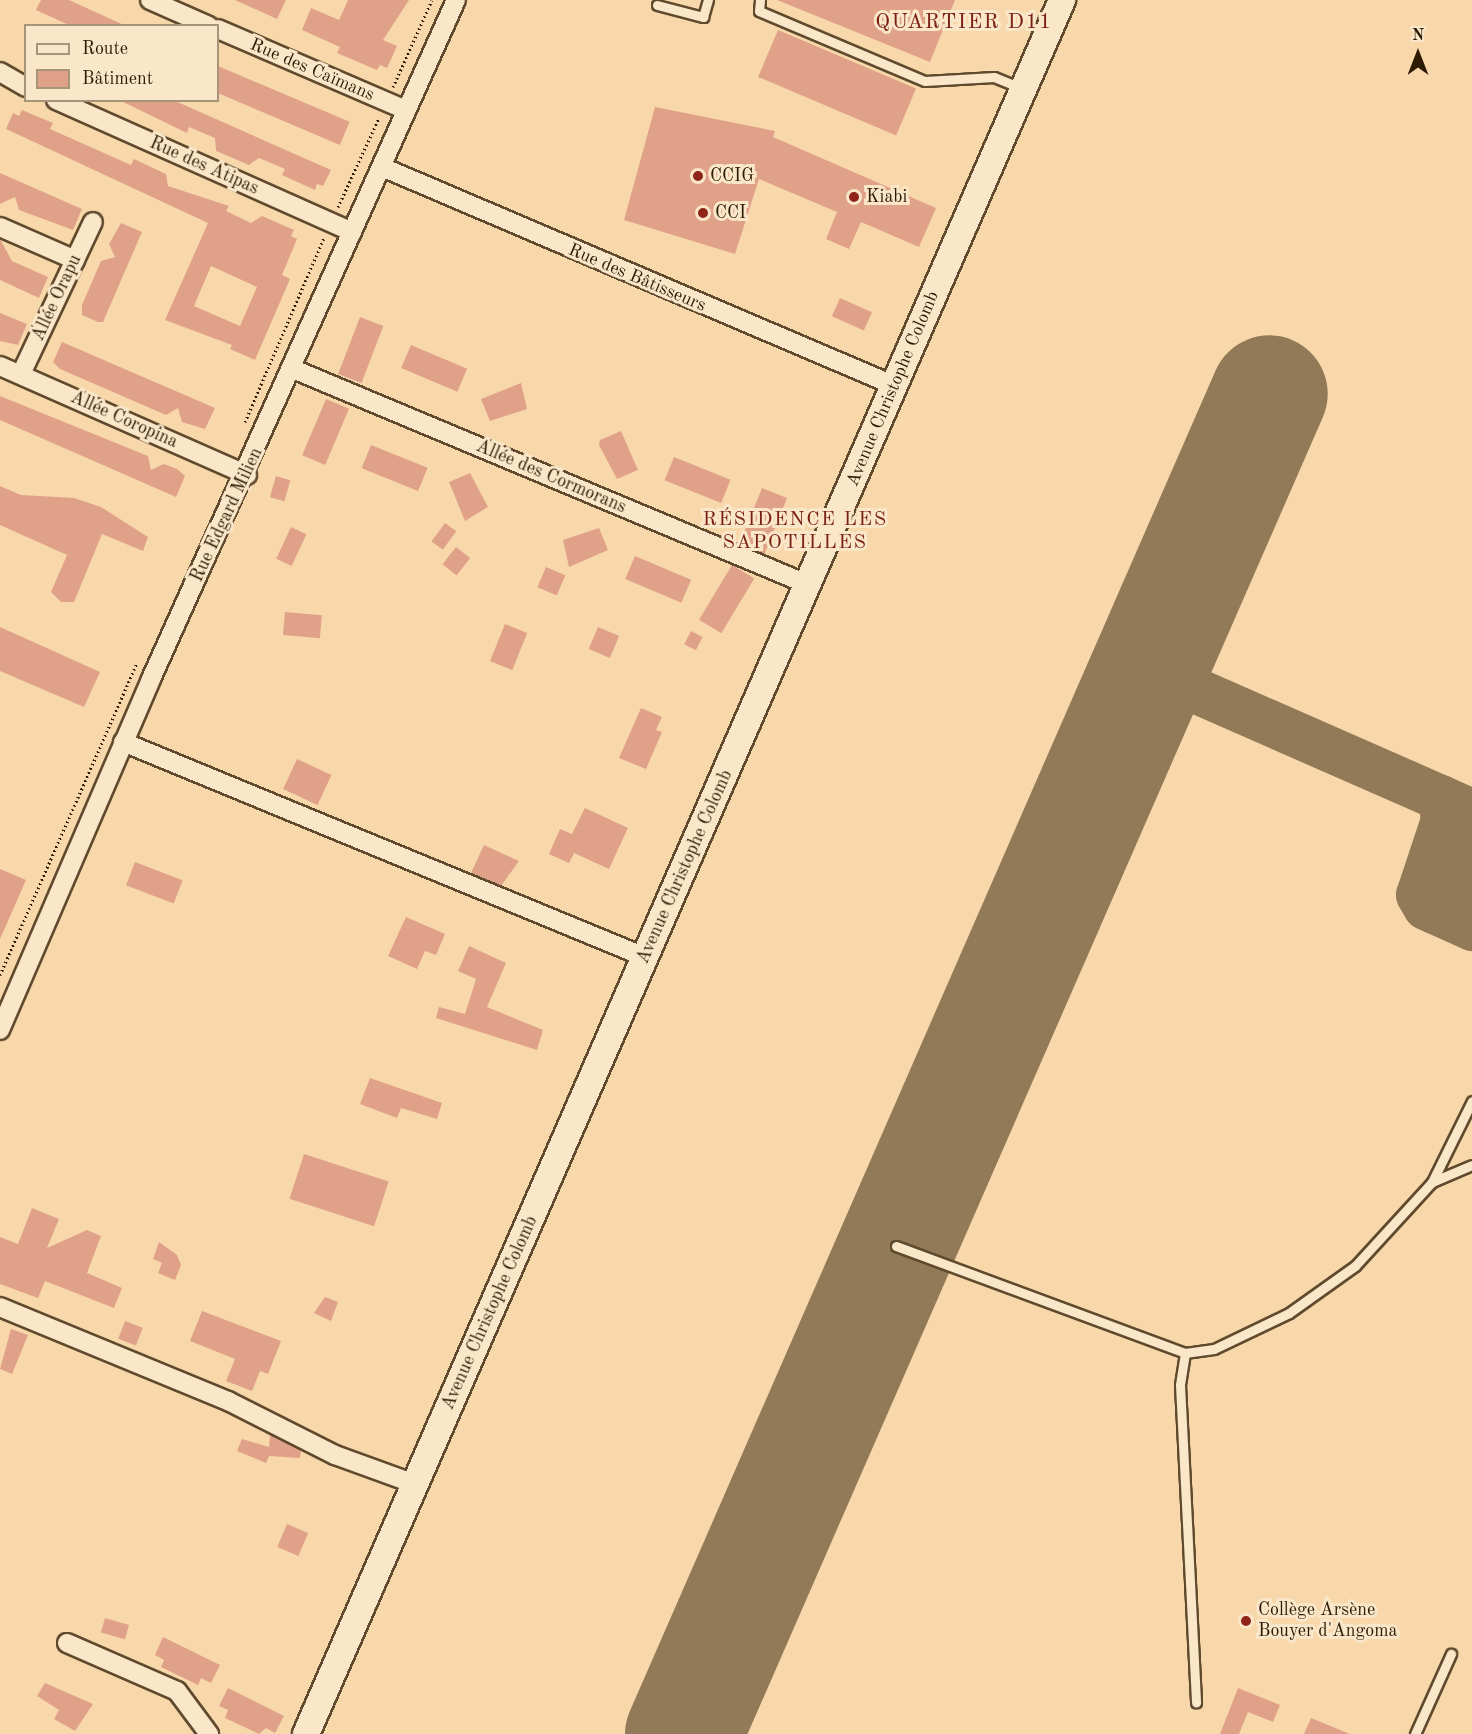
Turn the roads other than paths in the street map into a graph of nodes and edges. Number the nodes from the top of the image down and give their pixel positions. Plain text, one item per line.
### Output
1 (150, 0) edge
2 (456, 0) edge
3 (708, 0) edge
4 (760, 0) edge
5 (1062, 0) edge
6 (657, 5) dead end
7 (204, 24) edge
8 (219, 29) edge
9 (0, 72) edge
10 (24, 86) edge
11 (1023, 89) junction
12 (60, 102) edge
13 (406, 110) junction
14 (382, 167) junction
15 (93, 222) dead end
16 (0, 227) edge
17 (352, 232) junction
18 (75, 260) junction
19 (0, 366) edge
20 (293, 369) junction
21 (21, 374) junction
22 (893, 385) junction
23 (247, 475) junction
24 (809, 585) junction
25 (123, 742) junction
26 (645, 957) junction
27 (0, 1030) edge
28 (1472, 1101) edge
29 (1472, 1165) edge
30 (1432, 1182) junction
31 (896, 1246) dead end
32 (0, 1307) edge
33 (1185, 1353) junction
34 (415, 1484) junction
35 (67, 1643) dead end
36 (1450, 1654) dead end
37 (1196, 1703) dead end
38 (209, 1734) edge
39 (306, 1734) edge
40 (1415, 1734) edge

1 - 7 street
2 - 13 street, Rue Edgard Milien
3 - 6 lane
4 - 11 lane
5 - 11 street, Avenue Christophe Colomb
8 - 13 street, Rue des Caïmans
9 - 10 street
11 - 22 street, Avenue Christophe Colomb
12 - 17 street, Rue des Atipas
13 - 14 street, Rue Edgard Milien
14 - 17 street, Rue Edgard Milien
14 - 22 street, Rue des Bâtisseurs
15 - 18 street, Allée Orapu
16 - 18 street
17 - 20 street, Rue Edgard Milien
18 - 21 street, Allée Orapu
19 - 21 street, Allée Coropina
20 - 23 street, Rue Edgard Milien
20 - 24 street, Allée des Cormorans
21 - 23 street, Allée Coropina
22 - 24 street, Avenue Christophe Colomb
23 - 25 street, Rue Edgard Milien
24 - 26 street, Avenue Christophe Colomb
25 - 26 street
25 - 27 street, Rue Edgard Milien
26 - 34 street, Avenue Christophe Colomb
28 - 30 lane
29 - 30 lane
30 - 33 lane
31 - 33 lane
32 - 34 street
33 - 37 lane
34 - 39 street, Avenue Christophe Colomb
35 - 38 street
36 - 40 lane

